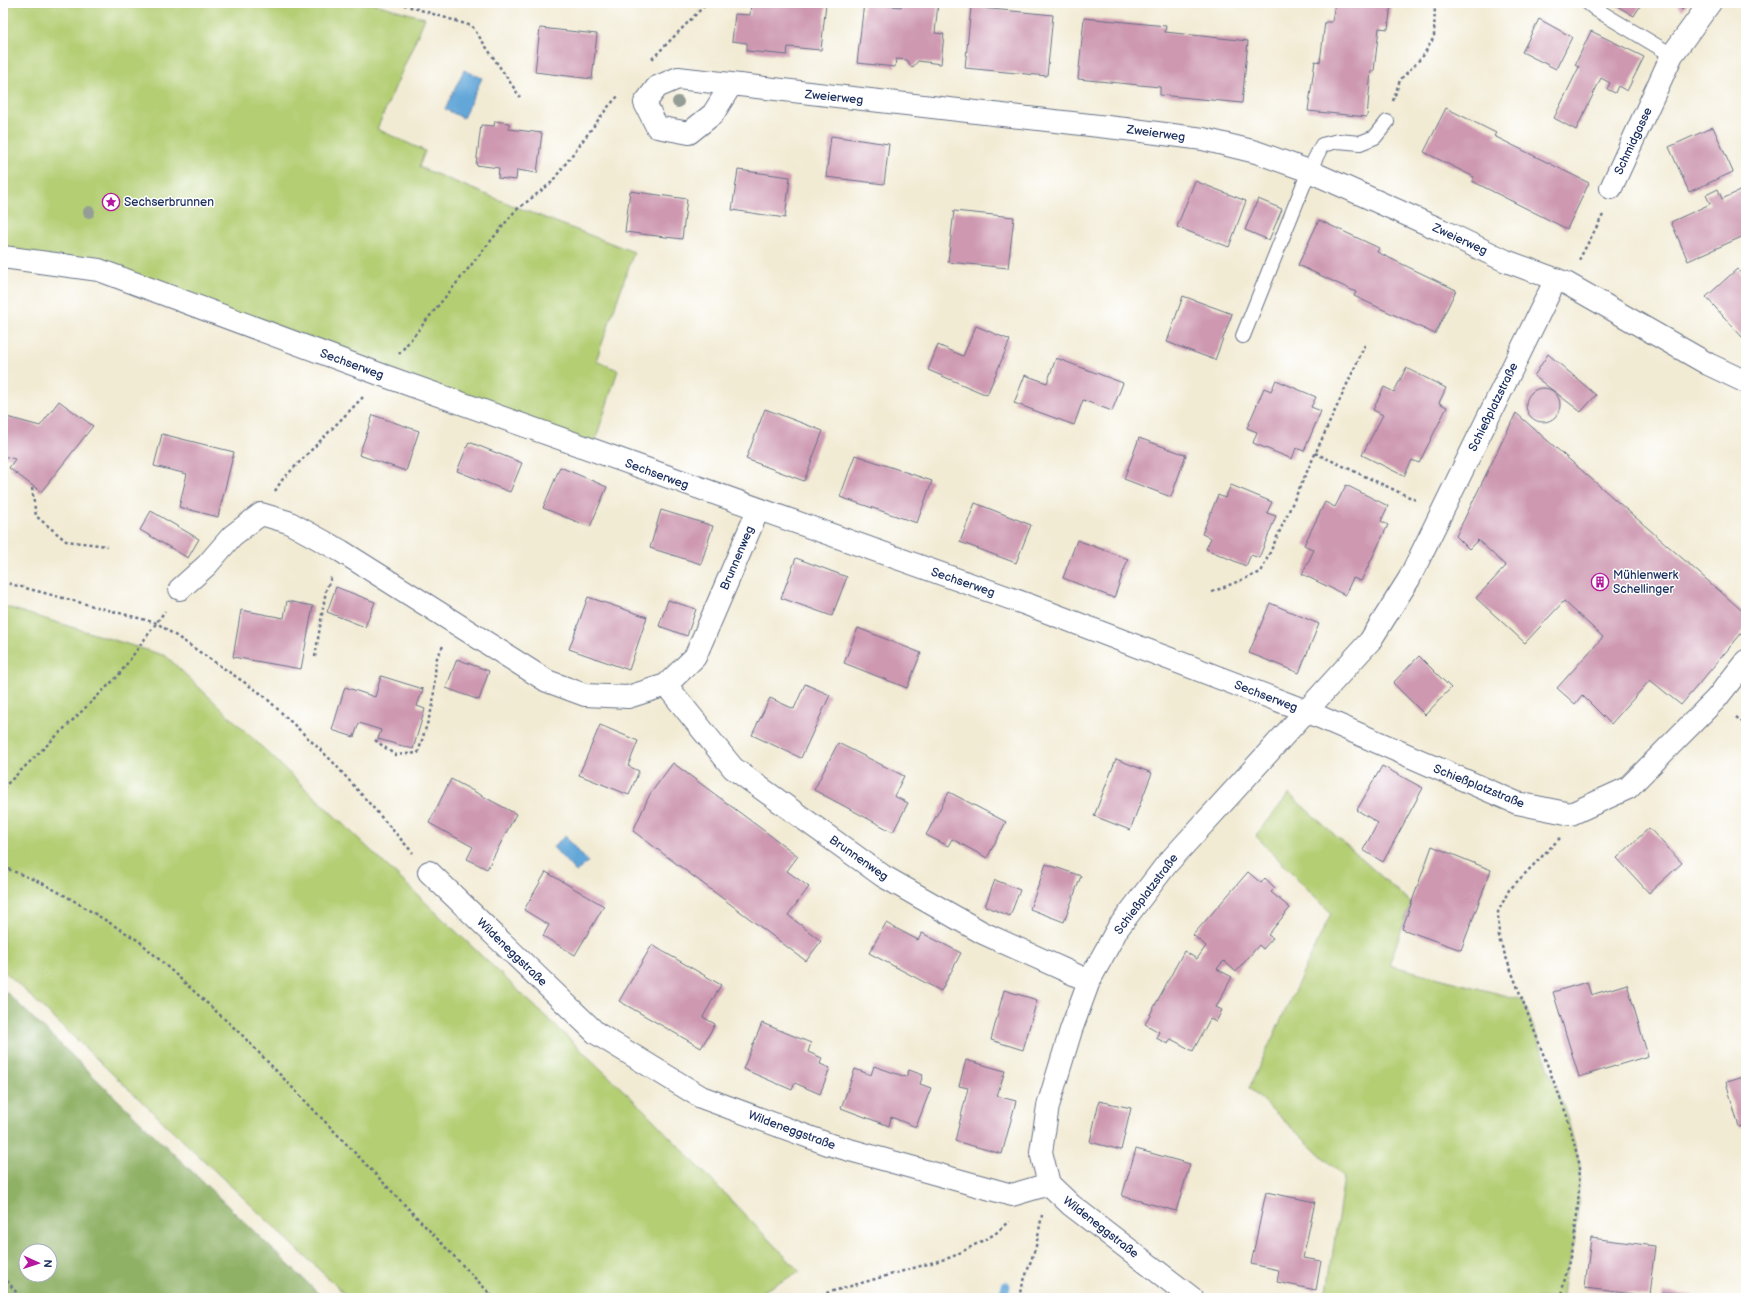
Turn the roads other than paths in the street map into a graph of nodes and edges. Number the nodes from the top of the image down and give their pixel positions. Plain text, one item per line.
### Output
1 (1588, 3) edge
2 (1710, 3) edge
3 (1672, 55) junction
4 (731, 85) dead end
5 (1387, 122) road end
6 (1309, 171) junction
7 (1611, 188) road end
8 (3, 257) edge
9 (1561, 281) junction
10 (1243, 336) dead end
11 (1746, 382) edge
12 (758, 510) junction
13 (180, 589) road end
14 (1746, 661) edge
15 (666, 686) junction
16 (1306, 711) junction
17 (429, 872) road end
18 (1090, 981) junction
19 (1049, 1184) junction
20 (1192, 1298) edge

1 - 3 lane
2 - 3 street, Schmidgasse
3 - 7 street, Schmidgasse
4 - 6 street, Zweierweg
5 - 6 lane
6 - 9 street, Zweierweg
6 - 10 lane
8 - 12 street, Sechserweg
9 - 11 street
9 - 16 street, Schießplatzstraße
12 - 15 street, Brunnenweg
12 - 16 street, Sechserweg
13 - 15 street, Brunnenweg
14 - 16 street, Schießplatzstraße
15 - 18 street, Brunnenweg
16 - 18 street, Schießplatzstraße
17 - 19 street, Wildeneggstraße
18 - 19 street, Schießplatzstraße
19 - 20 street, Wildeneggstraße

